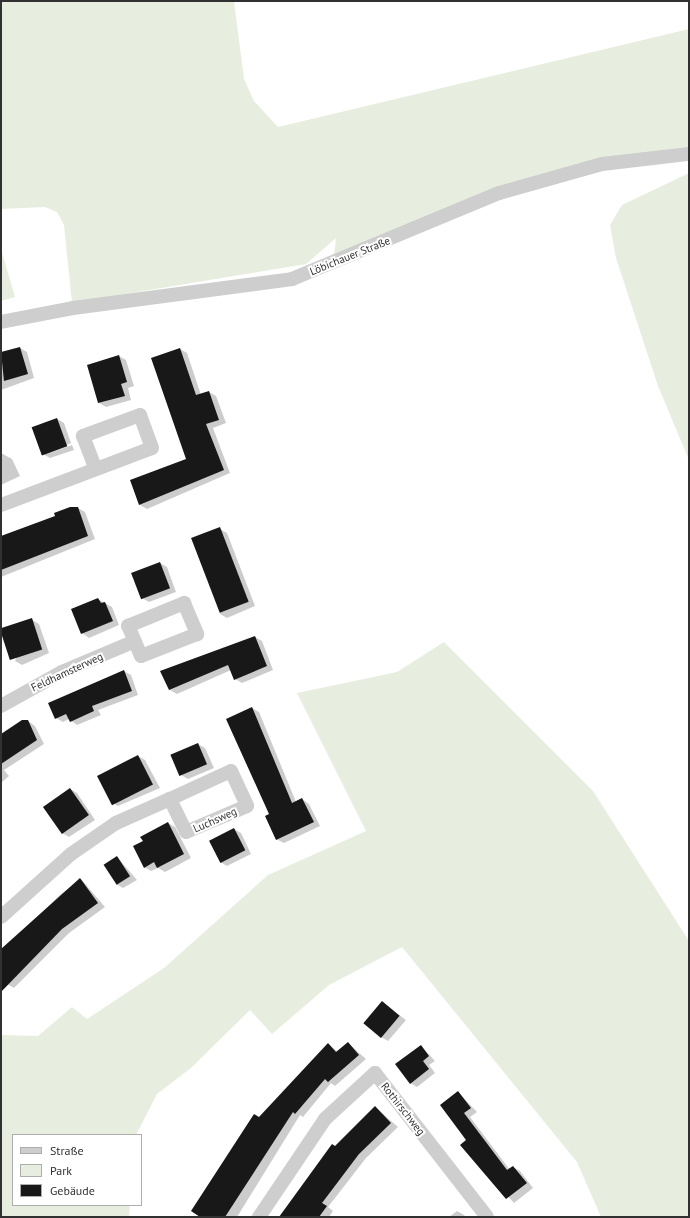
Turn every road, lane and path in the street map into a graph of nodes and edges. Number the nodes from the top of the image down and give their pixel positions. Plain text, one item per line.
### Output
1 (689, 154) edge
2 (1, 322) edge
3 (95, 468) junction
4 (1, 505) edge
5 (135, 641) junction
6 (1, 706) edge
7 (170, 799) junction
8 (1, 916) edge
9 (258, 1217) edge
10 (487, 1217) edge

1 - 2 street, Löbichauer Straße
3 - 3 street
3 - 4 street
5 - 5 street
5 - 6 street, Feldhamsterweg
7 - 7 street, Luchsweg
7 - 8 street, Luchsweg
9 - 10 street, Rothirschweg

